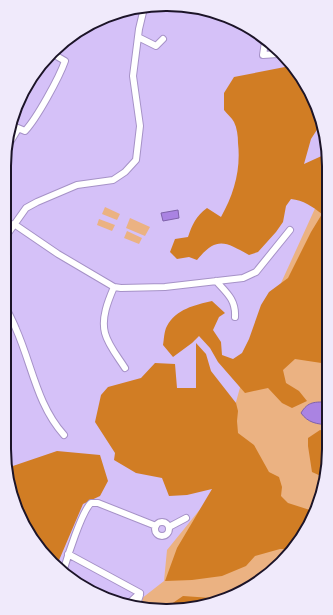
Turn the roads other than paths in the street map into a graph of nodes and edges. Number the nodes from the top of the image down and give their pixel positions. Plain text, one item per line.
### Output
1 (143, 13) edge
2 (138, 37) junction
3 (163, 39) dead end
4 (264, 46) edge
5 (273, 54) edge
6 (58, 56) edge
7 (16, 127) edge
8 (14, 224) junction
9 (11, 228) edge
10 (290, 230) dead end
11 (216, 281) junction
12 (114, 287) junction
13 (235, 317) dead end
14 (11, 318) edge
15 (125, 368) dead end
16 (64, 435) dead end
17 (186, 518) dead end
18 (156, 526) junction
19 (169, 527) junction
20 (68, 554) junction
21 (65, 566) edge
22 (140, 593) junction
23 (132, 600) edge
24 (138, 601) edge

1 - 2 street
2 - 3 street
2 - 8 street
4 - 5 street
6 - 7 street
8 - 9 street
8 - 12 street
10 - 11 street
11 - 12 street
11 - 13 street
12 - 15 street
14 - 16 street
17 - 19 street
18 - 19 street
18 - 19 street
18 - 20 street
20 - 21 street
20 - 22 street
22 - 23 street
22 - 24 street

